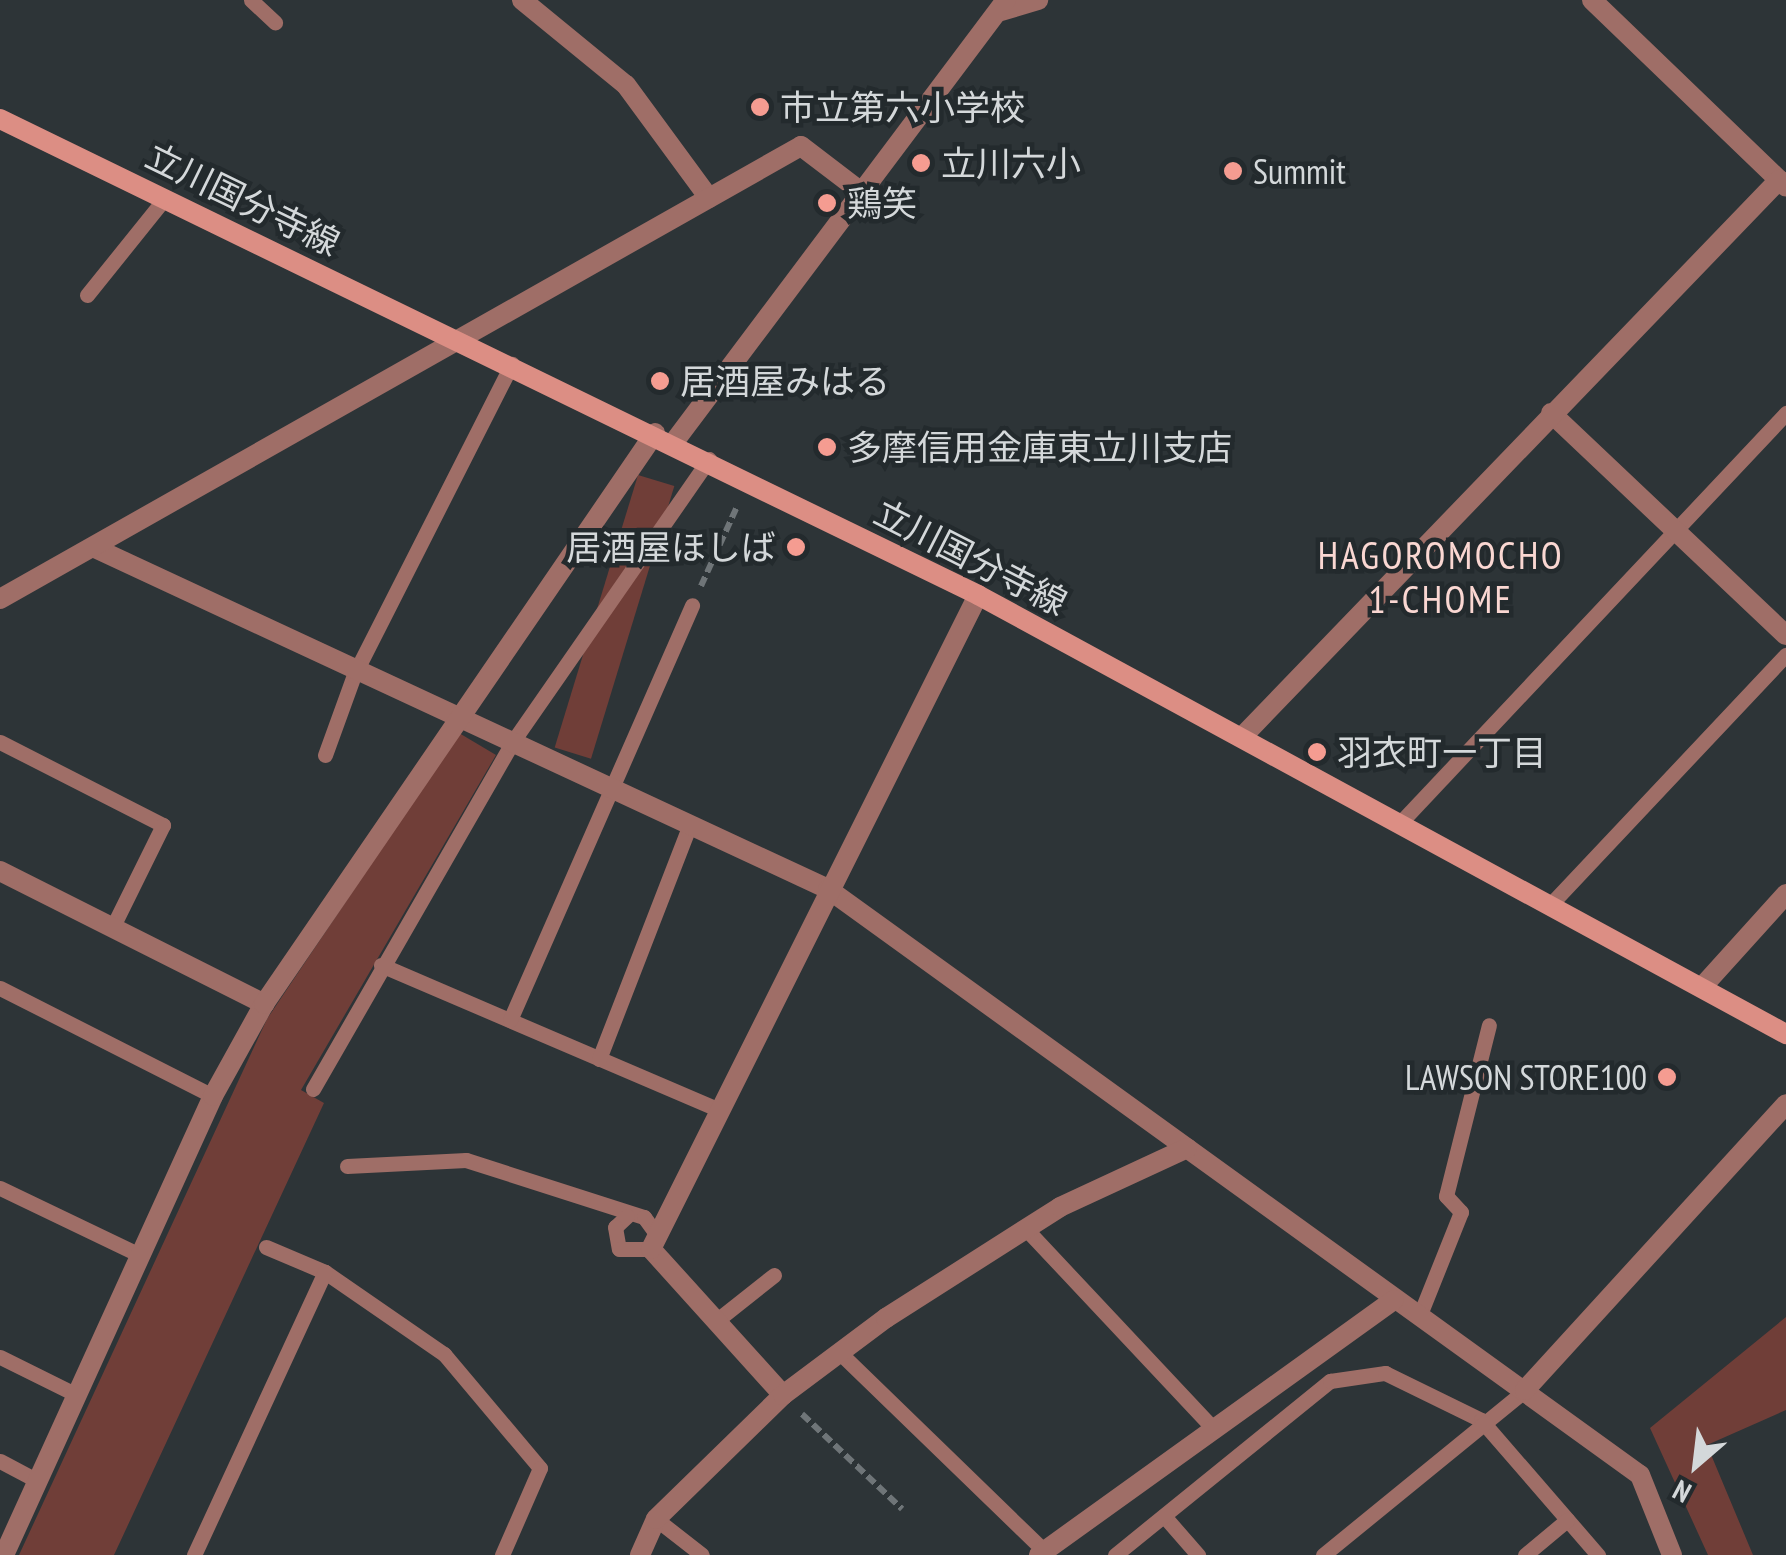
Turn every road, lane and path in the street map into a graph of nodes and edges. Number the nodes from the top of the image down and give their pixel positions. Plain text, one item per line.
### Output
1 (251, 0) edge
2 (522, 0) edge
3 (1038, 0) edge
4 (1592, 0) edge
5 (1002, 6) edge
6 (276, 22) dead end
7 (0, 120) edge
8 (1783, 184) edge
9 (860, 190) junction
10 (165, 198) junction
11 (710, 198) junction
12 (86, 295) dead end
13 (460, 340) junction
14 (512, 364) junction
15 (1786, 413) edge
16 (1550, 414) junction
17 (655, 432) junction
18 (674, 442) junction
19 (709, 459) junction
20 (736, 509) dead end
21 (1676, 532) junction
22 (97, 549) junction
23 (978, 596) junction
24 (0, 599) edge
25 (692, 605) joint
26 (1786, 635) edge
27 (1786, 655) edge
28 (354, 675) junction
29 (454, 719) junction
30 (1242, 736) junction
31 (0, 742) edge
32 (510, 744) junction
33 (325, 755) dead end
34 (613, 791) junction
35 (690, 824) junction
36 (1399, 824) junction
37 (0, 871) edge
38 (828, 889) junction
39 (1786, 894) edge
40 (1550, 905) junction
41 (112, 928) junction
42 (381, 965) junction
43 (1703, 986) junction
44 (0, 988) edge
45 (264, 1004) junction
46 (510, 1020) junction
47 (1490, 1025) dead end
48 (1786, 1034) edge
49 (599, 1059) junction
50 (313, 1089) dead end
51 (212, 1096) junction
52 (1786, 1104) edge
53 (719, 1110) junction
54 (1187, 1148) junction
55 (347, 1166) dead end
56 (0, 1188) edge
57 (626, 1216) junction
58 (1026, 1229) junction
59 (654, 1242) junction
60 (266, 1246) dead end
61 (140, 1255) junction
62 (325, 1272) junction
63 (774, 1275) dead end
64 (1394, 1300) junction
65 (1420, 1317) junction
66 (716, 1320) junction
67 (840, 1352) junction
68 (0, 1357) edge
69 (1525, 1390) junction
70 (77, 1395) junction
71 (783, 1396) junction
72 (1481, 1420) junction
73 (1210, 1425) junction
74 (0, 1461) edge
75 (38, 1480) junction
76 (902, 1510) dead end
77 (1164, 1516) junction
78 (656, 1519) junction
79 (1567, 1520) junction
80 (1042, 1553) edge
81 (4, 1555) edge
82 (194, 1555) edge
83 (502, 1555) edge
84 (640, 1555) edge
85 (702, 1555) edge
86 (1116, 1555) edge
87 (1198, 1555) edge
88 (1324, 1555) edge
89 (1525, 1555) edge
90 (1598, 1555) edge
91 (1672, 1555) edge

1 - 6 lane
2 - 11 street
3 - 5 street
4 - 8 street
5 - 9 street
7 - 10 main road, 立川国分寺線
8 - 16 street
9 - 11 street
9 - 18 street
10 - 12 lane
10 - 13 main road, 立川国分寺線
11 - 13 street
13 - 14 main road, 立川国分寺線
13 - 22 street
14 - 17 main road, 立川国分寺線
14 - 28 lane
15 - 21 lane
16 - 21 street
16 - 30 street
17 - 18 main road, 立川国分寺線
17 - 29 street
18 - 19 main road, 立川国分寺線
19 - 23 main road, 立川国分寺線
19 - 32 lane
20 - 25 path
21 - 26 street
21 - 36 lane
22 - 24 street
22 - 28 street
23 - 30 main road, 立川国分寺線
23 - 38 street
25 - 34 lane
27 - 40 lane
28 - 29 street
28 - 33 lane
29 - 32 street
29 - 45 street
30 - 36 main road, 立川国分寺線
31 - 41 lane
32 - 34 street
32 - 42 lane
34 - 35 street
34 - 46 lane
35 - 38 street
35 - 49 lane
36 - 40 main road, 立川国分寺線
37 - 41 street
38 - 53 street
38 - 54 street
39 - 43 street
40 - 43 main road, 立川国分寺線
41 - 45 street
42 - 46 lane
42 - 50 lane
43 - 48 main road, 立川国分寺線
44 - 51 lane
45 - 51 street
46 - 49 lane
47 - 65 lane
49 - 53 lane
51 - 61 street
52 - 69 street
53 - 59 street
54 - 58 street
54 - 64 street
55 - 57 lane
56 - 61 lane
57 - 59 lane
57 - 59 lane
58 - 67 street
58 - 73 lane
59 - 66 street
60 - 62 lane
61 - 70 street
62 - 82 lane
62 - 83 lane
63 - 66 lane
64 - 65 street
64 - 73 street
65 - 69 street
66 - 71 street
67 - 71 street
67 - 80 lane
68 - 70 lane
69 - 72 lane
69 - 91 street
70 - 75 street
71 - 76 path
71 - 78 street
72 - 77 lane
72 - 79 lane
72 - 88 lane
73 - 80 street
74 - 75 lane
75 - 81 street
77 - 86 lane
77 - 87 lane
78 - 84 street
78 - 85 lane
79 - 89 lane
79 - 90 lane

